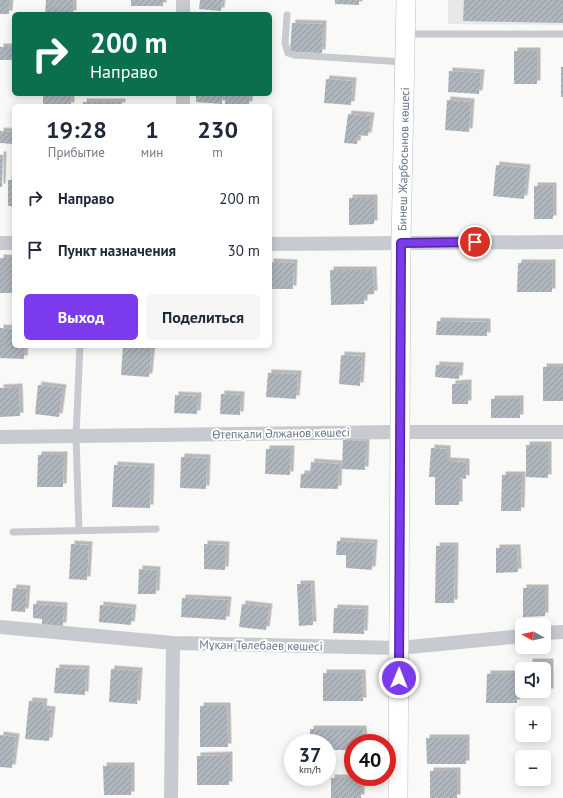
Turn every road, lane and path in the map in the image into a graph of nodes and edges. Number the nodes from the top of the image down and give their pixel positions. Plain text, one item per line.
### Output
1 (183, 0) edge
2 (406, 0) edge
3 (183, 12) edge
4 (287, 15) dead end
5 (405, 34) junction
6 (563, 34) edge
7 (404, 62) junction
8 (563, 242) edge
9 (0, 243) edge
10 (12, 243) edge
11 (401, 243) junction
12 (272, 244) edge
13 (80, 348) edge
14 (399, 432) junction
15 (563, 432) edge
16 (76, 436) junction
17 (0, 437) edge
18 (156, 529) dead end
19 (79, 531) junction
20 (13, 532) dead end
21 (0, 627) edge
22 (563, 632) edge
23 (551, 633) edge
24 (515, 637) edge
25 (173, 643) junction
26 (399, 648) junction
27 (171, 798) edge
28 (398, 798) edge

1 - 3 street
2 - 5 street, Бинеш Жарбосынов көшесі
4 - 7 lane
5 - 6 lane
5 - 7 street, Бинеш Жарбосынов көшесі
7 - 11 street, Бинеш Жарбосынов көшесі
8 - 11 street
9 - 10 street
11 - 12 street
11 - 14 street, Бинеш Жарбосынов көшесі
13 - 16 lane
14 - 15 street, Өтепқали Әлжанов көшесі
14 - 16 street, Өтепқали Әлжанов көшесі
14 - 26 street, Бинеш Жарбосынов көшесі
16 - 17 street, Өтепқали Әлжанов көшесі
16 - 19 lane
18 - 19 lane
19 - 20 lane
21 - 25 street, Мұқан Төлебаев көшесі
22 - 23 street
24 - 26 street, Мұқан Төлебаев көшесі
25 - 26 street, Мұқан Төлебаев көшесі
25 - 27 street
26 - 28 street, Бинеш Жарбосынов көшесі

